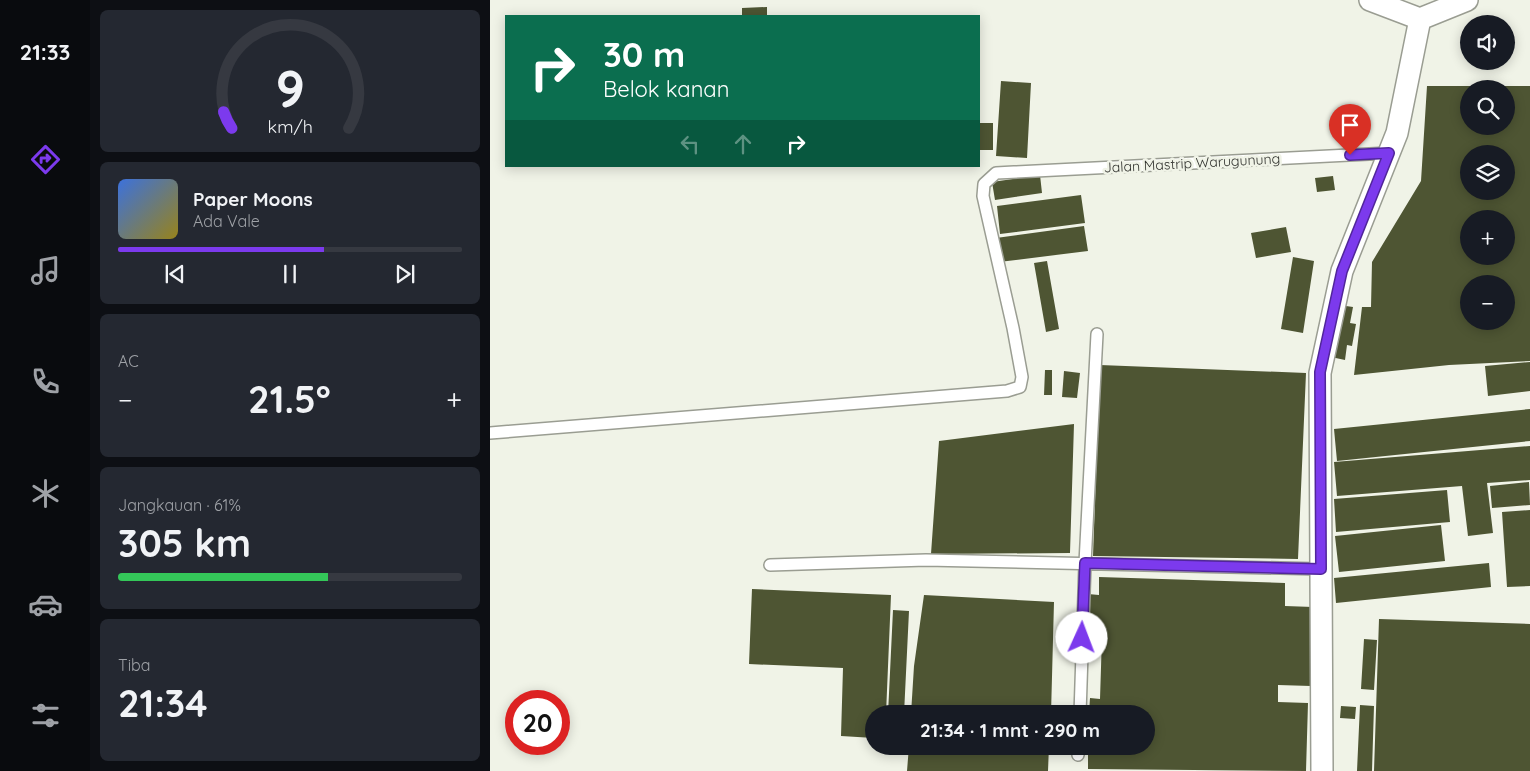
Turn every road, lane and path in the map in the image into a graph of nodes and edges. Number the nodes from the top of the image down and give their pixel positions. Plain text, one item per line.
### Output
1 (1467, 0) edge
2 (1377, 2) edge
3 (1420, 19) junction
4 (1389, 153) junction
5 (1098, 334) dead end
6 (490, 433) edge
7 (1085, 563) junction
8 (770, 565) dead end
9 (1321, 569) junction
10 (1080, 705) edge
11 (1322, 771) edge

1 - 3 street
2 - 3 street
3 - 4 street
4 - 6 lane, Jalan Mastrip Warugunung
4 - 9 street
5 - 7 lane
7 - 8 lane
7 - 9 lane
7 - 10 lane
9 - 11 street

